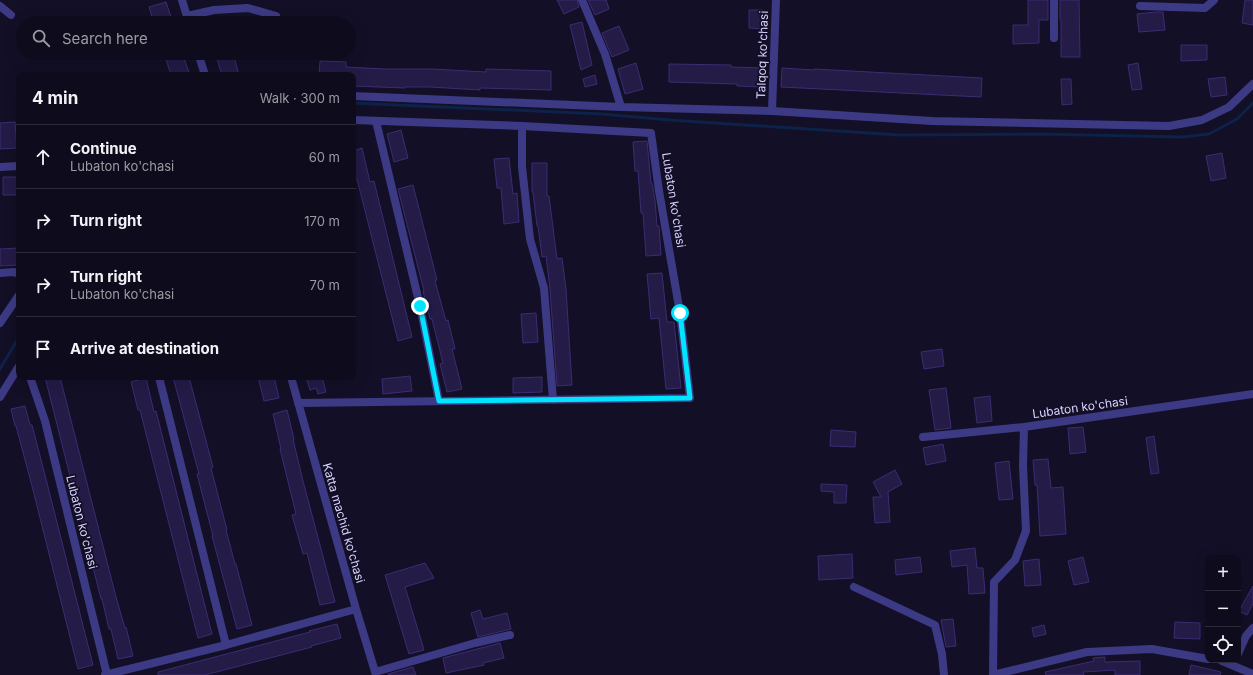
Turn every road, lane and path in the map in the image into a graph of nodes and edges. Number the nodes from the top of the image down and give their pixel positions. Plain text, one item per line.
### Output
1 (182, 0) edge
2 (582, 0) edge
3 (776, 0) edge
4 (1054, 0) edge
5 (1214, 0) edge
6 (0, 6) edge
7 (1140, 6) dead end
8 (10, 15) dead end
9 (187, 16) edge
10 (198, 16) edge
11 (276, 16) dead end
12 (1054, 38) dead end
13 (200, 60) edge
14 (204, 72) edge
15 (1253, 84) edge
16 (356, 96) edge
17 (621, 107) junction
18 (772, 111) junction
19 (356, 120) edge
20 (376, 121) junction
21 (522, 126) junction
22 (16, 166) edge
23 (0, 167) edge
24 (0, 273) edge
25 (16, 273) edge
26 (16, 300) edge
27 (0, 324) edge
28 (16, 371) edge
29 (31, 380) edge
30 (160, 380) edge
31 (292, 380) edge
32 (1253, 394) edge
33 (0, 398) edge
34 (553, 400) junction
35 (439, 401) junction
36 (298, 403) junction
37 (1024, 427) junction
38 (923, 437) dead end
39 (854, 587) dead end
40 (356, 609) junction
41 (1253, 628) edge
42 (510, 635) dead end
43 (226, 646) junction
44 (1241, 647) edge
45 (1205, 659) edge
46 (1227, 663) edge
47 (376, 673) edge
48 (1253, 674) edge
49 (106, 675) edge
50 (944, 675) edge
51 (993, 675) edge

1 - 9 street
2 - 17 street
3 - 18 street, Talqoq ko'chasi
4 - 12 street
5 - 7 street
6 - 8 street
10 - 11 street
13 - 14 street
15 - 18 street
16 - 17 street
17 - 18 street
19 - 20 street, Lubaton ko'chasi
20 - 21 street, Lubaton ko'chasi
20 - 35 street
21 - 34 street
21 - 34 street, Lubaton ko'chasi
22 - 23 street
24 - 25 street
26 - 27 street
28 - 33 street
29 - 49 street, Lubaton ko'chasi
30 - 43 street
31 - 36 street, Katta machid ko'chasi
32 - 37 street, Lubaton ko'chasi
34 - 35 street
35 - 36 street
36 - 40 street, Katta machid ko'chasi
37 - 38 street
37 - 51 street, Lubaton ko'chasi
39 - 50 street
40 - 43 street, Lubaton ko'chasi
40 - 47 street, Katta machid ko'chasi
41 - 44 street
42 - 47 street
43 - 49 street, Lubaton ko'chasi
45 - 51 street, Lubaton ko'chasi
46 - 48 street

